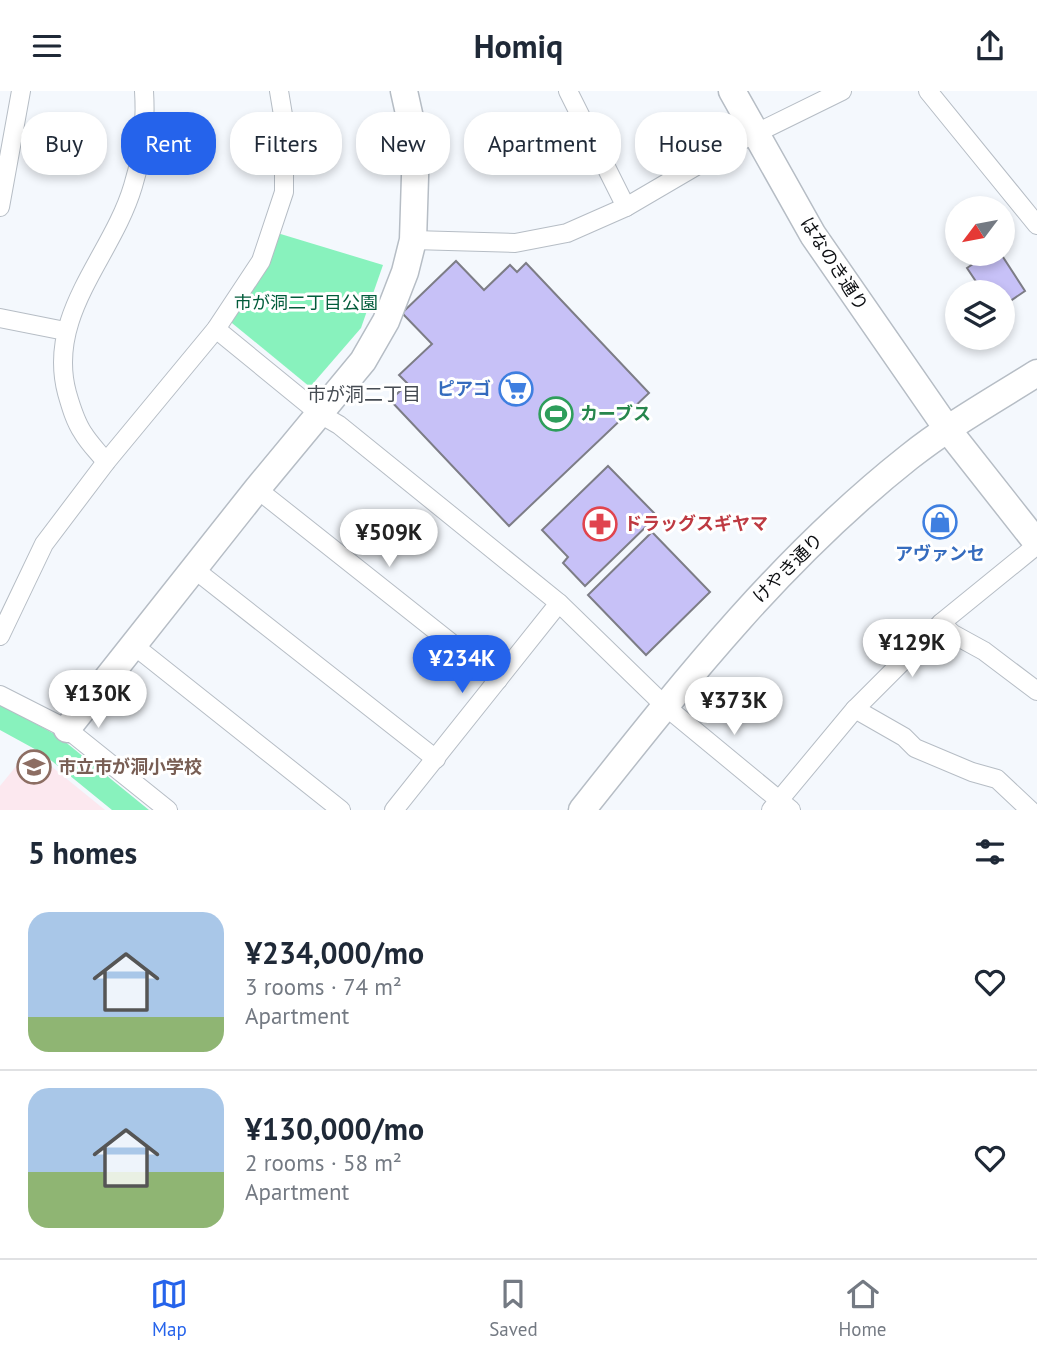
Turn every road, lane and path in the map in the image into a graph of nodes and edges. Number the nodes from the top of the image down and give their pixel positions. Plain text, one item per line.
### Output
1 (21, 91) edge
2 (144, 91) edge
3 (278, 91) edge
4 (404, 91) edge
5 (569, 91) edge
6 (732, 91) edge
7 (842, 91) edge
8 (928, 91) edge
9 (756, 133) junction
10 (0, 207) edge
11 (626, 207) junction
12 (1037, 225) edge
13 (413, 240) junction
14 (0, 318) edge
15 (216, 329) junction
16 (65, 331) junction
17 (1037, 373) edge
18 (320, 414) junction
19 (948, 430) junction
20 (106, 462) junction
21 (257, 489) junction
22 (1037, 544) edge
23 (194, 569) junction
24 (559, 603) junction
25 (941, 623) junction
26 (0, 636) edge
27 (132, 644) junction
28 (498, 680) junction
29 (1037, 691) edge
30 (0, 695) edge
31 (665, 706) junction
32 (855, 709) junction
33 (67, 729) junction
34 (436, 759) junction
35 (780, 807) edge
36 (167, 810) edge
37 (341, 810) edge
38 (394, 810) edge
39 (582, 810) edge
40 (1030, 810) edge

1 - 10 street
2 - 16 street
3 - 15 street
4 - 13 street
5 - 11 street
6 - 9 street, はなのき通り
7 - 9 street
8 - 12 street
9 - 11 street
9 - 19 street, はなのき通り
11 - 13 street
13 - 18 street
14 - 16 street
15 - 18 street
15 - 20 street
16 - 20 street
17 - 19 street, けやき通り
18 - 21 street
18 - 24 street
19 - 22 street, はなのき通り
19 - 31 street, けやき通り
20 - 26 street
21 - 23 street
21 - 28 street
22 - 25 street
23 - 27 street
23 - 34 street
24 - 28 street
24 - 31 street
25 - 29 street
25 - 32 street
27 - 33 street
27 - 37 street
28 - 34 street
30 - 33 street
31 - 35 street
31 - 39 street, けやき通り
32 - 35 street
32 - 40 street
33 - 36 street
34 - 38 street

